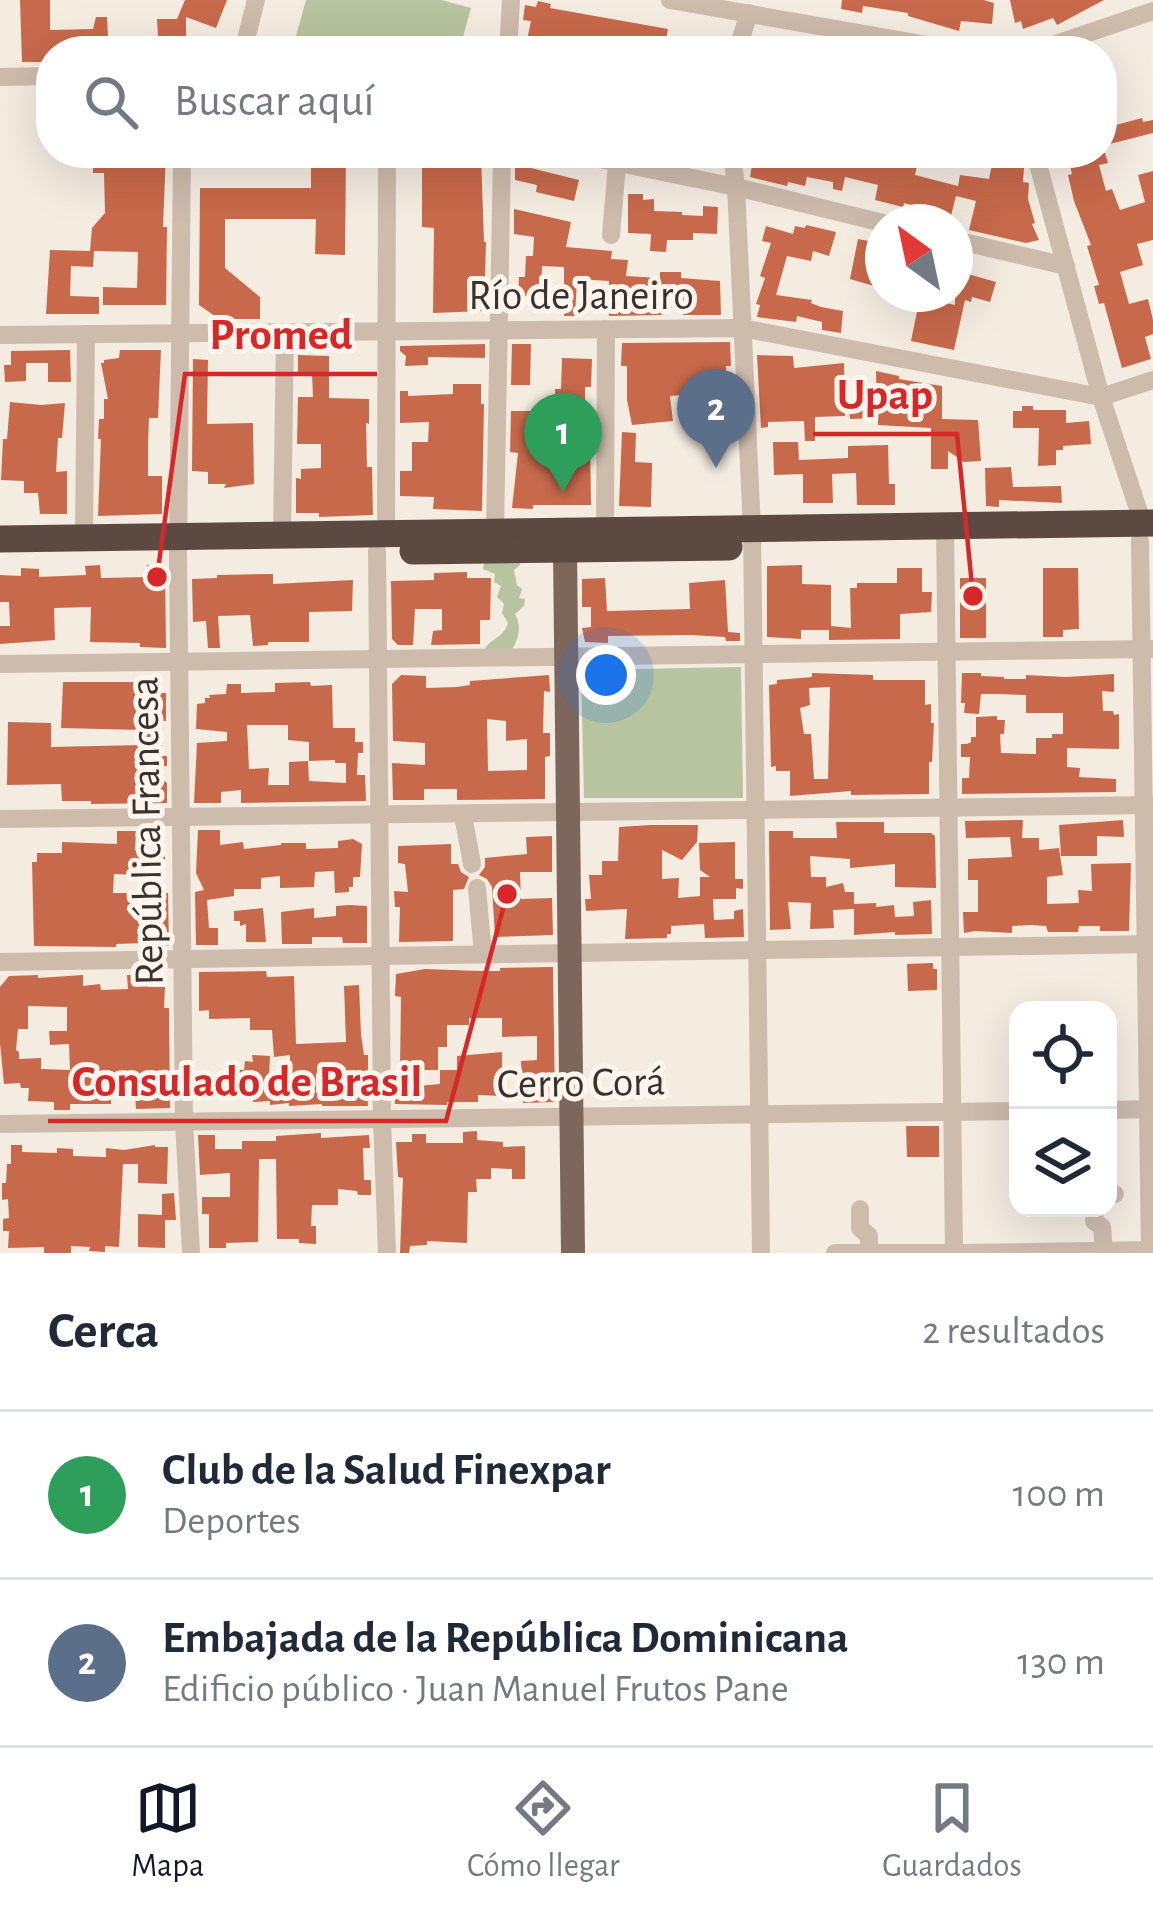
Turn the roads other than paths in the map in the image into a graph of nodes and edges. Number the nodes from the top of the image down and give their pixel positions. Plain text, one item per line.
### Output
1 (256, 0) edge
2 (511, 0) edge
3 (670, 0) edge
4 (1144, 0) edge
5 (1153, 10) edge
6 (749, 13) junction
7 (247, 36) edge
8 (509, 36) edge
9 (742, 36) edge
10 (878, 36) edge
11 (1079, 36) edge
12 (36, 76) edge
13 (0, 77) edge
14 (182, 168) edge
15 (387, 168) edge
16 (502, 168) edge
17 (616, 168) edge
18 (657, 168) edge
19 (734, 168) edge
20 (1039, 168) edge
21 (736, 188) junction
22 (865, 219) edge
23 (610, 235) dead end
24 (973, 244) edge
25 (1066, 266) junction
26 (742, 328) junction
27 (606, 329) junction
28 (499, 330) junction
29 (384, 331) junction
30 (285, 332) junction
31 (179, 333) junction
32 (86, 334) junction
33 (0, 335) edge
34 (1153, 380) edge
35 (1101, 397) junction
36 (605, 530) junction
37 (495, 531) junction
38 (1147, 532) edge
39 (282, 535) junction
40 (944, 536) junction
41 (134, 537) junction
42 (84, 538) junction
43 (752, 538) junction
44 (381, 542) junction
45 (178, 545) junction
46 (0, 547) edge
47 (565, 550) junction
48 (1147, 649) edge
49 (946, 651) junction
50 (754, 653) junction
51 (566, 655) junction
52 (378, 660) junction
53 (179, 662) junction
54 (0, 664) edge
55 (1148, 805) edge
56 (948, 808) junction
57 (756, 811) junction
58 (568, 814) junction
59 (463, 815) junction
60 (380, 816) junction
61 (181, 818) junction
62 (0, 819) edge
63 (472, 863) dead end
64 (477, 888) dead end
65 (1149, 944) edge
66 (950, 947) junction
67 (757, 950) junction
68 (569, 953) junction
69 (483, 954) junction
70 (381, 956) junction
71 (182, 959) junction
72 (0, 962) edge
73 (1150, 1109) edge
74 (1117, 1110) edge
75 (1009, 1111) edge
76 (952, 1112) junction
77 (759, 1114) junction
78 (571, 1117) junction
79 (382, 1119) junction
80 (184, 1121) junction
81 (0, 1124) edge
82 (860, 1209) dead end
83 (1094, 1217) edge
84 (1151, 1251) edge
85 (868, 1252) edge
86 (1104, 1252) edge
87 (190, 1253) edge
88 (387, 1253) edge
89 (573, 1253) edge
90 (761, 1253) edge
91 (835, 1253) edge
92 (952, 1253) edge
93 (964, 1253) edge

1 - 7 street
2 - 8 street
3 - 6 street
4 - 5 street
5 - 11 street
6 - 9 street
6 - 10 street
12 - 13 street
14 - 31 street, República Francesa
15 - 29 street
16 - 28 street
17 - 23 street
18 - 21 street
19 - 21 street
20 - 25 street
21 - 22 street
21 - 26 street
24 - 25 street
25 - 35 street
26 - 27 street, Río de Janeiro
26 - 35 street, Río de Janeiro
26 - 43 street
27 - 28 street, Río de Janeiro
27 - 36 street
28 - 29 street, Río de Janeiro
28 - 37 street
29 - 30 street, Río de Janeiro
29 - 44 street
30 - 31 street, Río de Janeiro
30 - 39 street
31 - 32 street, Río de Janeiro
31 - 45 street, República Francesa
32 - 33 street, Río de Janeiro
32 - 42 street
34 - 35 street, Río de Janeiro
35 - 38 street
36 - 37 highway
36 - 43 highway
37 - 44 highway
38 - 40 highway
38 - 48 street
39 - 44 highway
39 - 45 highway
40 - 43 highway
40 - 43 highway
40 - 49 street
41 - 42 highway
41 - 45 highway
41 - 46 highway
42 - 46 highway
43 - 47 highway
43 - 50 street
44 - 45 highway
44 - 47 highway
44 - 52 street
45 - 46 highway
45 - 53 street, República Francesa
47 - 51 main road
48 - 49 street
48 - 55 street
49 - 50 street
49 - 56 street
50 - 51 street
50 - 57 street
51 - 52 street
51 - 58 main road
52 - 53 street
52 - 60 street
53 - 54 street
53 - 61 street, República Francesa
55 - 56 street
55 - 65 street
56 - 57 street
56 - 66 street
57 - 58 street
57 - 67 street
58 - 59 street
58 - 68 main road
59 - 60 street
59 - 63 street
60 - 61 street
60 - 70 street
61 - 62 street
61 - 71 street, República Francesa
64 - 69 street
65 - 66 street
65 - 73 street
66 - 67 street
66 - 76 street
67 - 68 street
67 - 77 street
68 - 69 street
68 - 78 main road
69 - 70 street
70 - 71 street
70 - 79 street
71 - 72 street
71 - 80 street, República Francesa
73 - 74 street
73 - 84 street
75 - 76 street, Cerro Corá
76 - 77 street, Cerro Corá
76 - 92 street
77 - 78 street, Cerro Corá
77 - 90 street
78 - 79 street, Cerro Corá
78 - 89 main road
79 - 80 street, Cerro Corá
79 - 88 street
80 - 81 street, Cerro Corá
80 - 87 street, República Francesa
82 - 85 street
83 - 86 street
84 - 86 street
85 - 91 street
85 - 92 street
86 - 93 street

